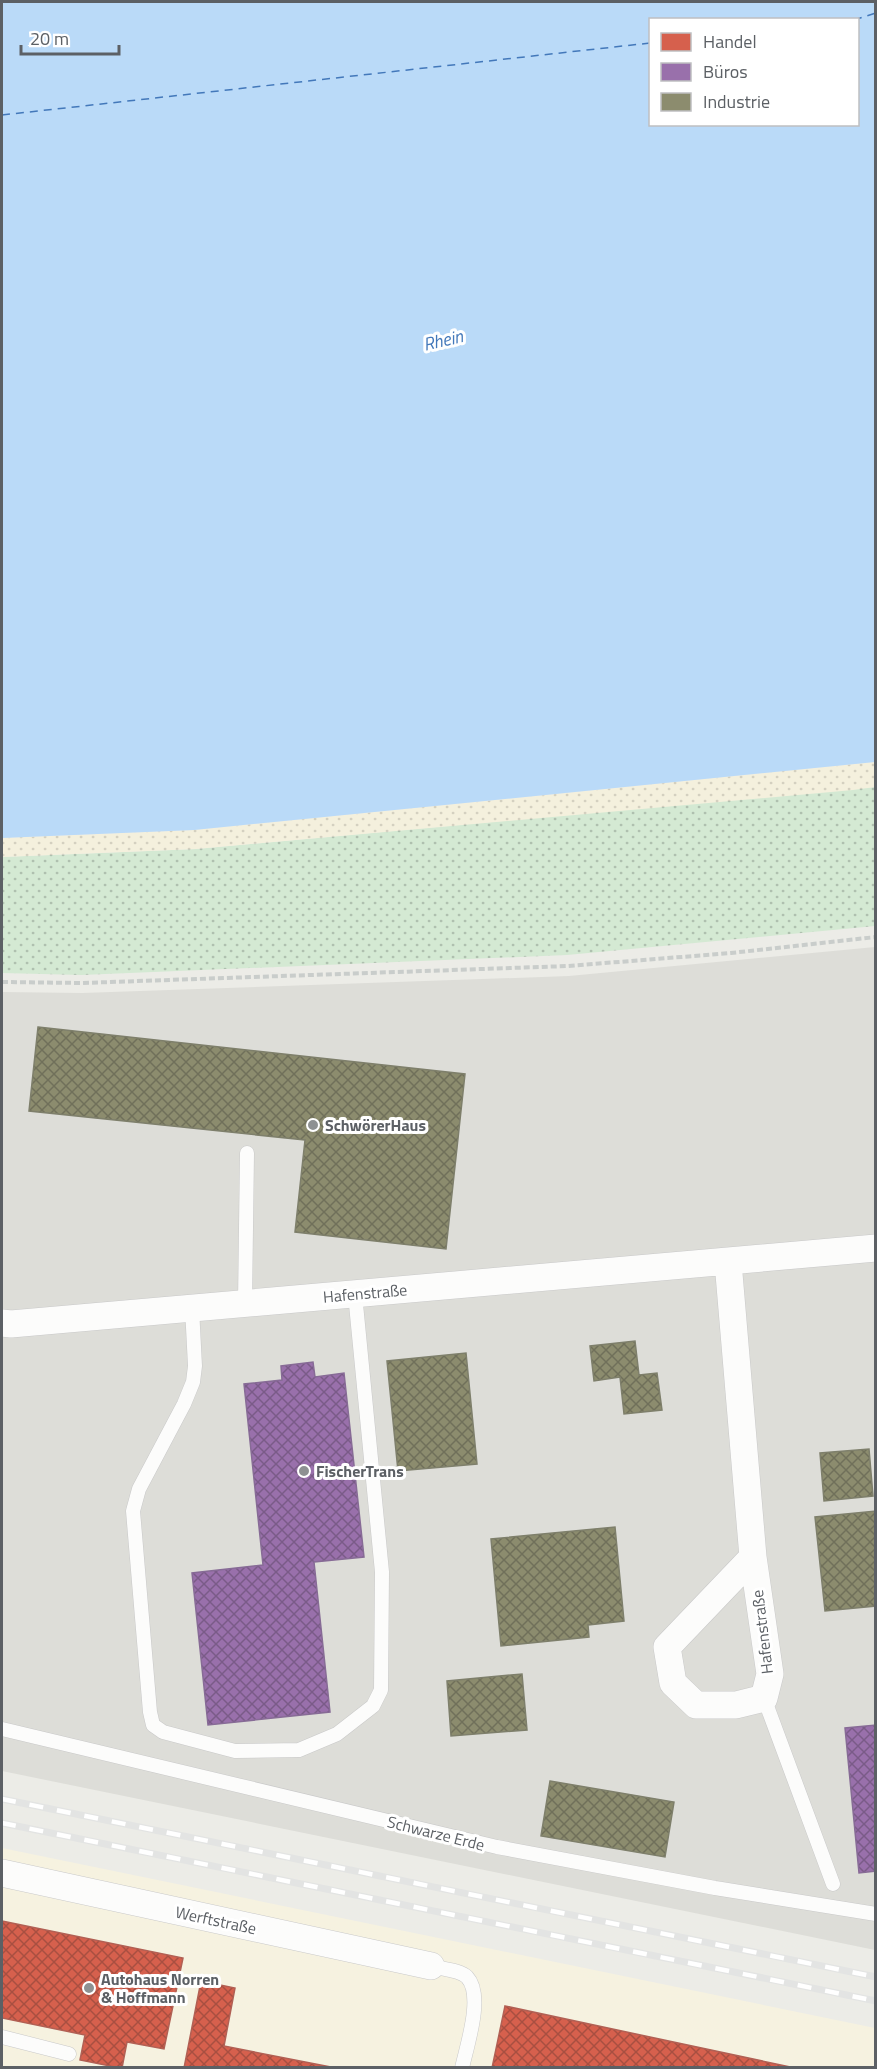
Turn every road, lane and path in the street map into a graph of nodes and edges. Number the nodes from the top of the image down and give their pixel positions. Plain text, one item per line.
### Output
1 (876, 937) edge
2 (2, 982) edge
3 (247, 1153) dead end
4 (876, 1248) edge
5 (728, 1262) junction
6 (355, 1294) junction
7 (245, 1303) junction
8 (192, 1308) junction
9 (2, 1323) edge
10 (753, 1557) junction
11 (764, 1698) junction
12 (2, 1729) edge
13 (2, 1873) edge
14 (833, 1884) dead end
15 (876, 1914) edge
16 (431, 1966) joint
17 (2, 2037) edge
18 (69, 2054) dead end
19 (462, 2067) edge

1 - 2 path
3 - 7 lane
4 - 5 street, Hafenstraße
5 - 6 street, Hafenstraße
5 - 10 street, Hafenstraße
6 - 7 street, Hafenstraße
6 - 8 lane
7 - 8 street, Hafenstraße
8 - 9 street, Hafenstraße
10 - 11 street, Hafenstraße
10 - 11 street, Hafenstraße
11 - 14 lane
12 - 15 lane, Schwarze Erde
13 - 16 street, Werftstraße
16 - 19 lane
17 - 18 lane

